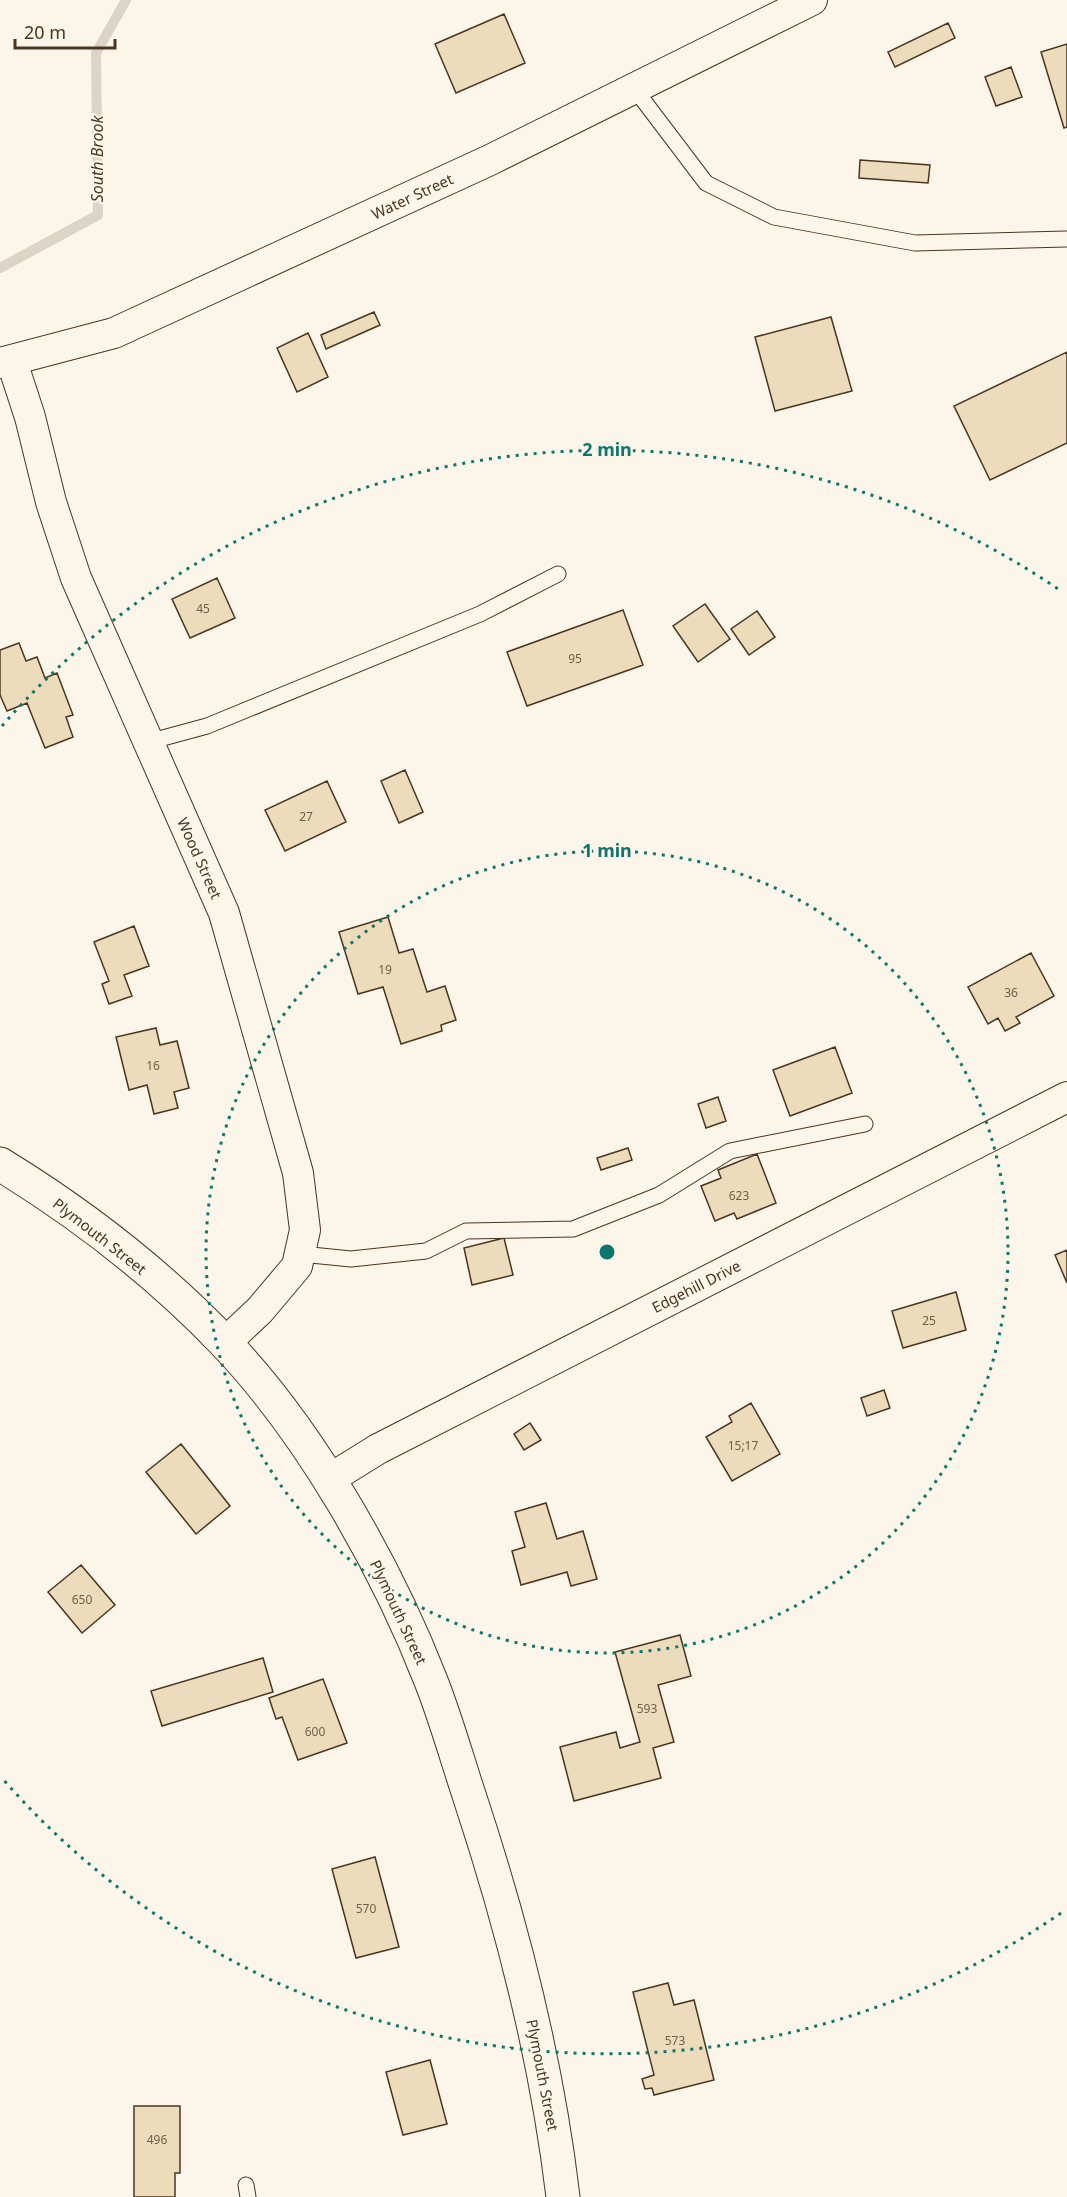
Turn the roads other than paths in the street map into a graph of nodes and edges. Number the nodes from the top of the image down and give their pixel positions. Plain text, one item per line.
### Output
1 (812, 0) edge
2 (634, 88) junction
3 (1067, 239) edge
4 (6, 363) edge
5 (558, 574) dead end
6 (148, 742) junction
7 (1067, 1097) edge
8 (865, 1124) dead end
9 (0, 1164) edge
10 (301, 1254) junction
11 (225, 1343) junction
12 (328, 1480) junction
13 (563, 2197) edge

1 - 2 street, Water Street
2 - 3 lane
2 - 4 street, Water Street
4 - 6 street, Wood Street
5 - 6 lane
6 - 10 street, Wood Street
7 - 12 street, Edgehill Drive
8 - 10 lane
9 - 11 main road, Plymouth Street
10 - 11 street, Wood Street
11 - 12 main road, Plymouth Street
12 - 13 main road, Plymouth Street

